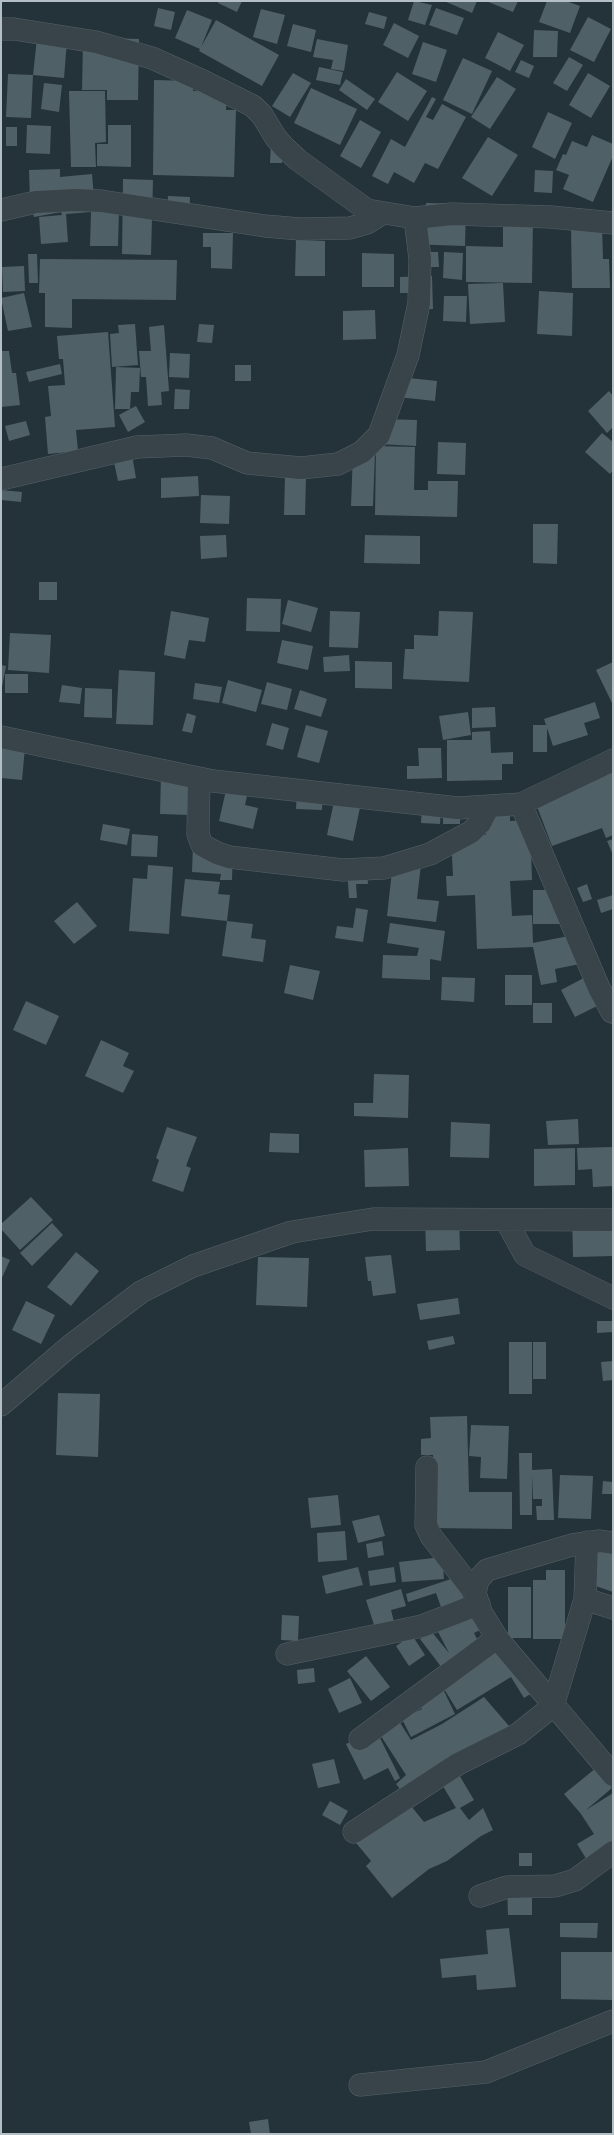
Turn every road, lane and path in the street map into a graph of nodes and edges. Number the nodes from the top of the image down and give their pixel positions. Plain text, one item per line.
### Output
1 (1, 29) edge
2 (1, 210) edge
3 (383, 213) junction
4 (415, 218) junction
5 (613, 223) edge
6 (1, 479) edge
7 (1, 737) edge
8 (613, 760) edge
9 (199, 778) junction
10 (521, 804) junction
11 (489, 806) junction
12 (612, 1012) edge
13 (506, 1220) junction
14 (613, 1220) edge
15 (613, 1298) edge
16 (1, 1405) edge
17 (427, 1466) dead end
18 (586, 1542) junction
19 (613, 1543) edge
20 (477, 1598) junction
21 (585, 1599) junction
22 (613, 1608) edge
23 (497, 1638) junction
24 (287, 1654) dead end
25 (553, 1706) junction
26 (360, 1740) dead end
27 (613, 1775) edge
28 (354, 1832) dead end
29 (613, 1852) edge
30 (480, 1896) dead end
31 (613, 2021) edge
32 (360, 2085) dead end

1 - 3 street
2 - 3 street
3 - 4 street
4 - 5 street
4 - 6 street
7 - 9 street
8 - 10 street
9 - 11 street
9 - 11 street
10 - 11 street
10 - 12 street
13 - 14 street
13 - 15 street
13 - 16 street
17 - 20 street
18 - 19 street
18 - 20 street
18 - 21 street
20 - 23 street
20 - 24 street
21 - 22 street
21 - 25 street
23 - 25 street
23 - 26 street
25 - 27 street
25 - 28 street
29 - 30 street
31 - 32 street

